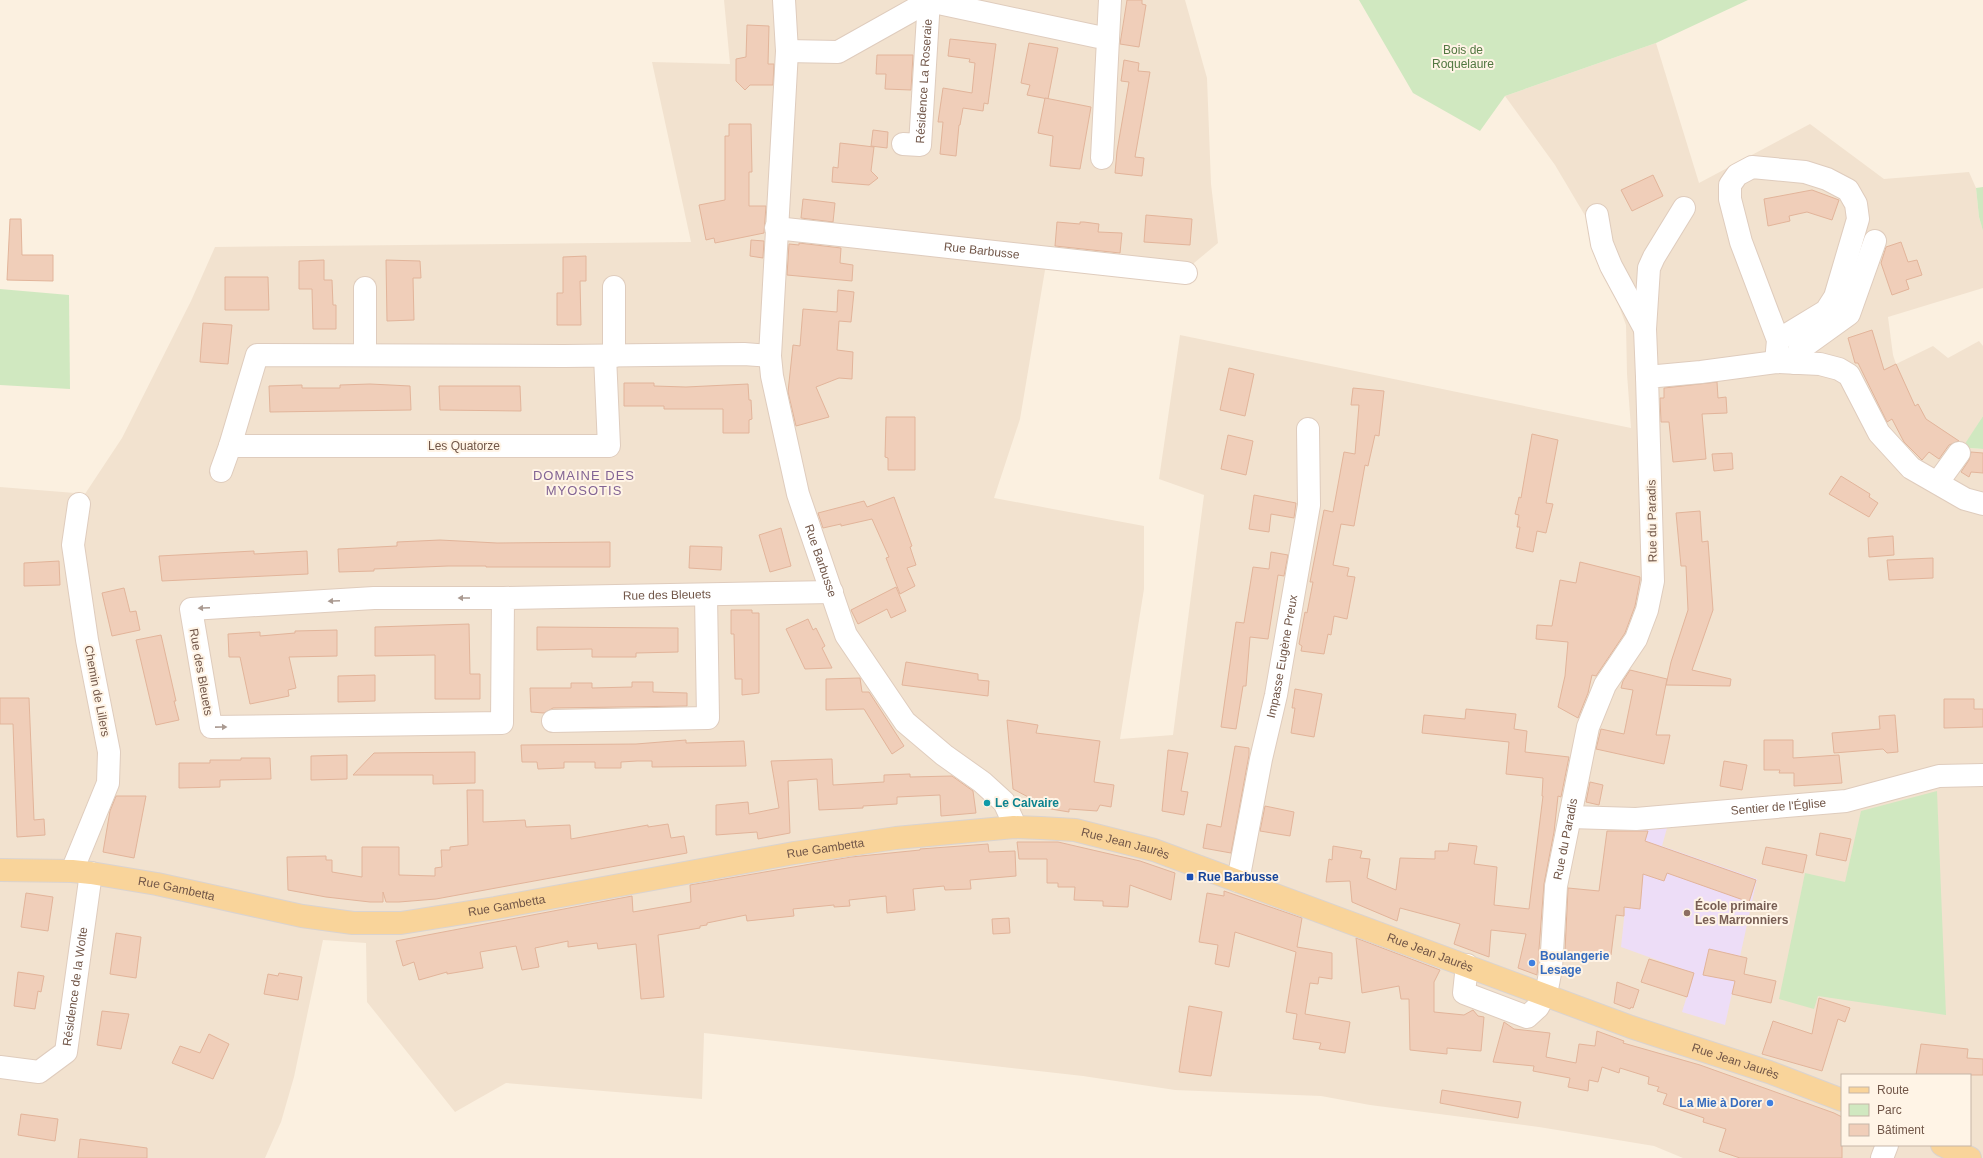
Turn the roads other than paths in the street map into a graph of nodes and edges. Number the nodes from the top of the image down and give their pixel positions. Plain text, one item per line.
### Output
1 (784, 0) edge
2 (929, 0) edge
3 (1110, 0) edge
4 (1108, 39) junction
5 (787, 51) junction
6 (903, 144) dead end
7 (1102, 158) dead end
8 (1684, 208) dead end
9 (1597, 214) dead end
10 (776, 228) junction
11 (1645, 236) dead end
12 (1875, 241) dead end
13 (1654, 257) junction
14 (1186, 273) dead end
15 (614, 287) dead end
16 (365, 288) dead end
17 (1645, 329) junction
18 (1778, 340) junction
19 (365, 355) junction
20 (610, 356) junction
21 (770, 356) junction
22 (1785, 363) junction
23 (1647, 377) junction
24 (1308, 429) dead end
25 (230, 446) junction
26 (1959, 453) dead end
27 (221, 471) dead end
28 (1938, 482) junction
29 (79, 504) dead end
30 (1983, 504) edge
31 (832, 592) junction
32 (706, 595) junction
33 (503, 598) junction
34 (553, 721) dead end
35 (1983, 775) edge
36 (1570, 817) junction
37 (1014, 827) junction
38 (0, 870) edge
39 (82, 872) junction
40 (1238, 881) junction
41 (1545, 994) junction
42 (0, 1067) edge
43 (1841, 1100) edge
44 (1887, 1146) edge
45 (1944, 1146) edge
46 (1882, 1158) edge
47 (1970, 1158) edge

1 - 5 street, Rue Barbusse
2 - 4 street, Résidence La Roseraie
2 - 5 street, Résidence La Roseraie
2 - 6 street, Résidence La Roseraie
3 - 4 street
4 - 7 street
5 - 10 street, Rue Barbusse
8 - 13 street, Rue du Paradis
9 - 17 street
10 - 14 street, Rue Barbusse
10 - 21 street, Rue Barbusse
11 - 13 street
12 - 22 street
13 - 17 street, Rue du Paradis
15 - 20 street, Les Quatorze
16 - 19 street
17 - 23 street, Rue du Paradis
18 - 18 street
18 - 22 street
19 - 20 street
19 - 25 street
20 - 21 street
20 - 25 street, Les Quatorze
21 - 31 street, Rue Barbusse
22 - 23 street
22 - 28 street
23 - 36 street, Rue du Paradis
24 - 40 street, Impasse Eugène Preux
25 - 27 street
26 - 28 street
28 - 30 street
29 - 39 street, Chemin de Lillers
31 - 32 street, Rue des Bleuets
31 - 37 street, Rue Barbusse
32 - 33 street, Rue des Bleuets
32 - 34 street
33 -> 33 street, Rue des Bleuets
35 - 36 street, Sentier de l'Église
36 - 41 street, Rue du Paradis
37 - 39 main road, Rue Gambetta
37 - 40 main road, Rue Jean Jaurès
38 - 39 main road, Rue Gambetta
39 - 42 street, Résidence de la Wolte
40 - 41 main road, Rue Jean Jaurès
41 - 43 main road, Rue Jean Jaurès
44 - 46 street
45 - 47 main road

